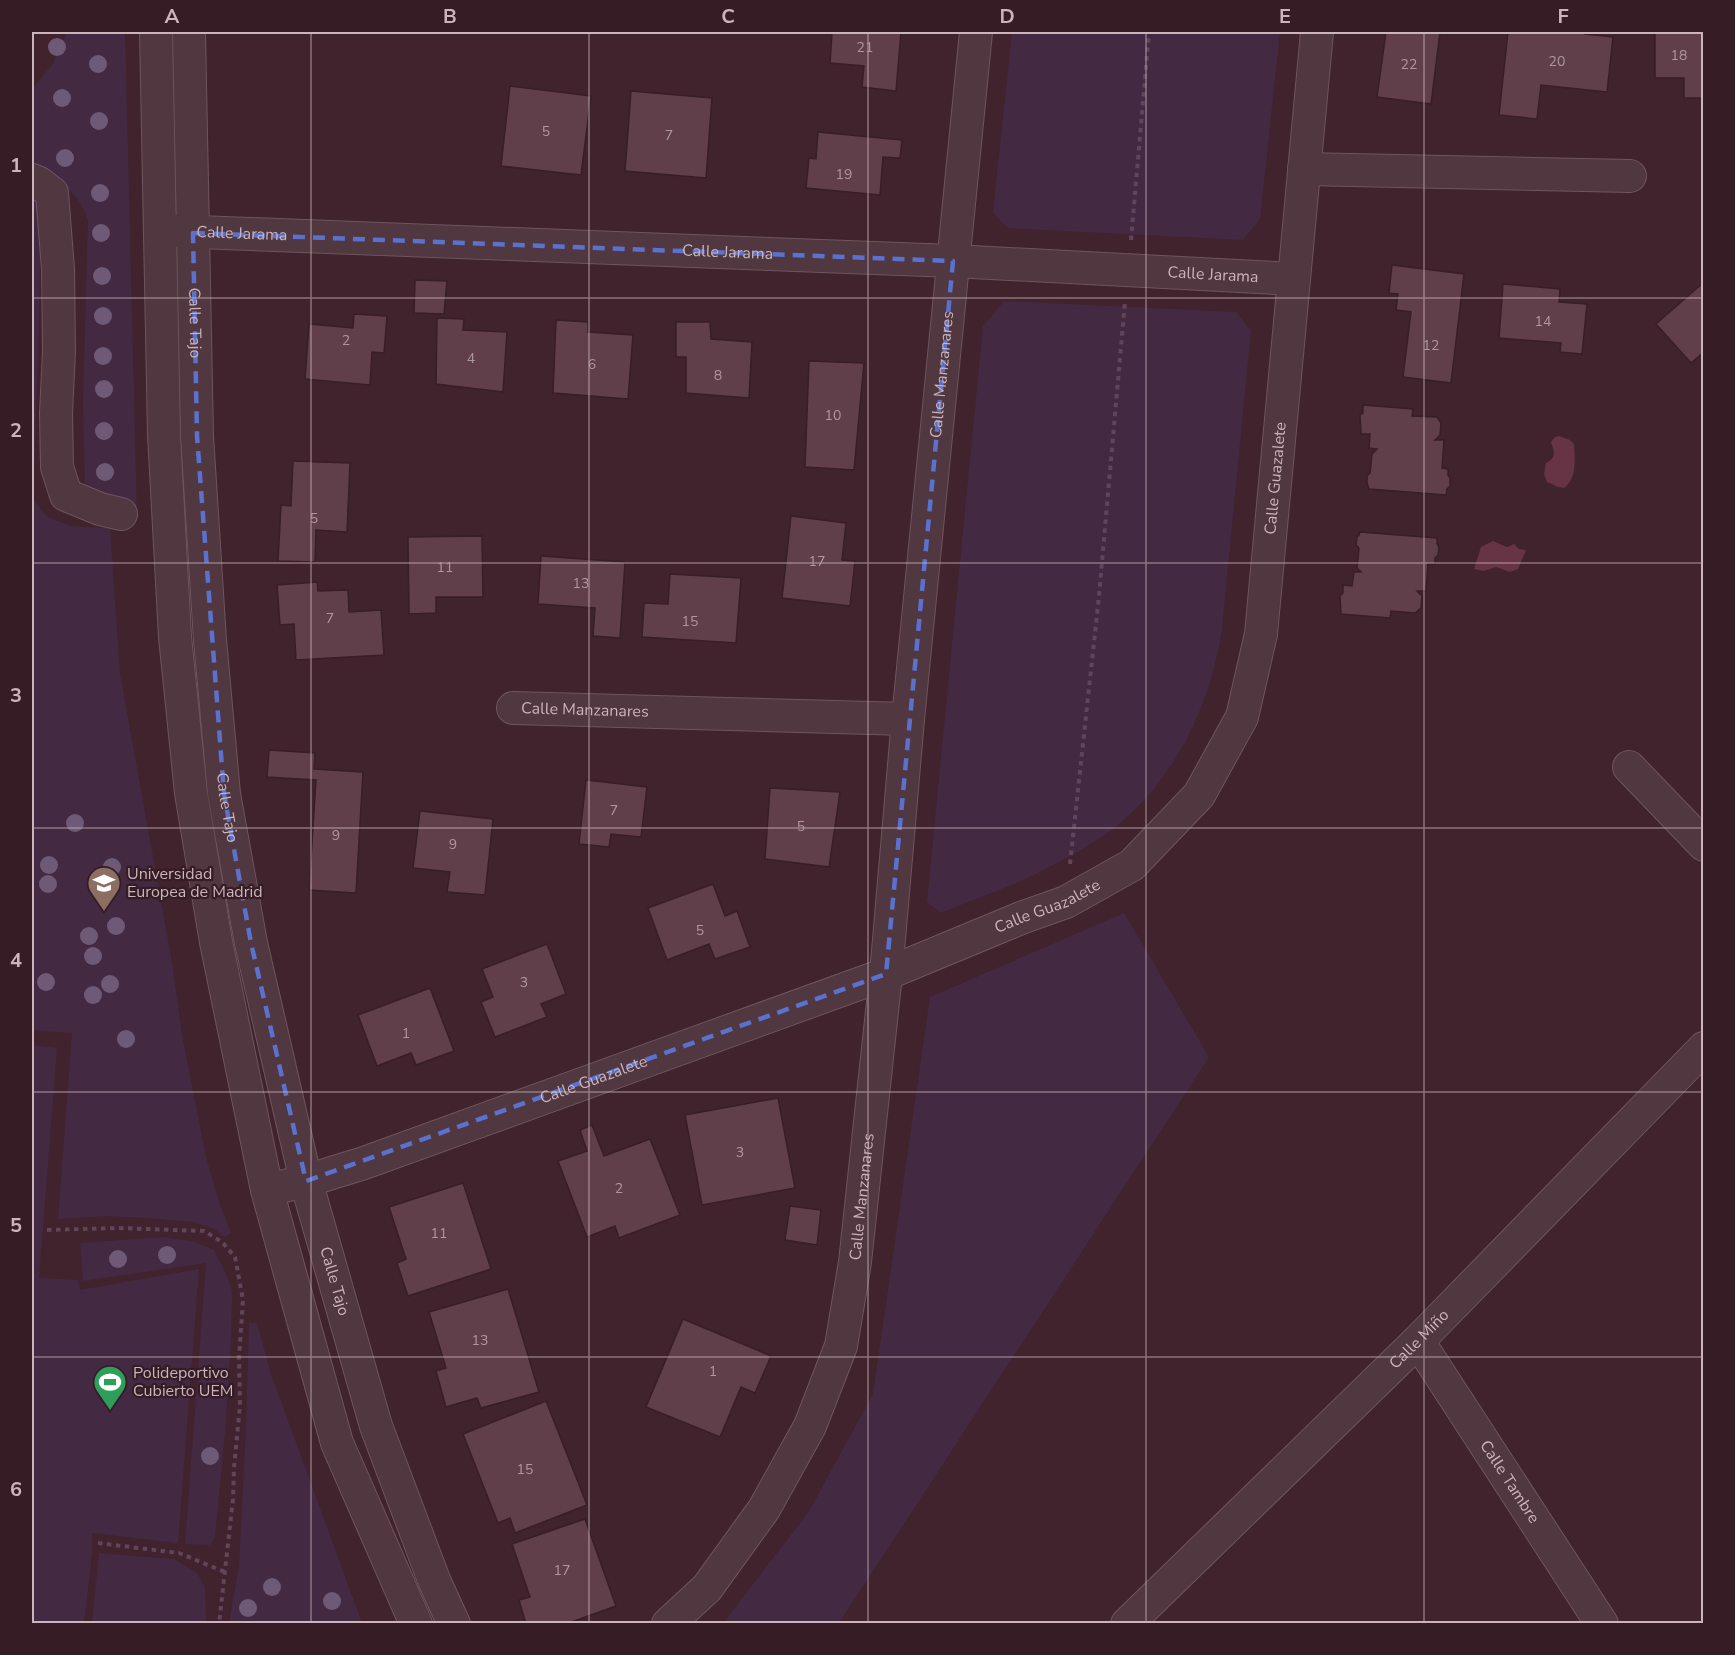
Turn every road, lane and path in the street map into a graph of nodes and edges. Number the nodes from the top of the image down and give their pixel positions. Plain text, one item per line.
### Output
1 (156, 32) edge
2 (189, 32) edge
3 (976, 32) edge
4 (1149, 32) edge
5 (1317, 32) edge
6 (1304, 169) junction
7 (1630, 176) dead end
8 (32, 180) edge
9 (160, 231) junction
10 (193, 233) junction
11 (953, 261) junction
12 (1128, 271) junction
13 (1294, 279) junction
14 (122, 514) dead end
15 (513, 708) dead end
16 (908, 719) junction
17 (1629, 767) dead end
18 (1704, 845) edge
19 (1066, 902) junction
20 (886, 974) junction
21 (1703, 1051) edge
22 (306, 1181) junction
23 (267, 1190) junction
24 (47, 1230) dead end
25 (1418, 1341) junction
26 (98, 1543) dead end
27 (225, 1572) junction
28 (219, 1623) edge
29 (416, 1623) edge
30 (454, 1623) edge
31 (668, 1623) edge
32 (1127, 1623) edge
33 (1602, 1623) edge

1 - 9 street, Calle Tajo
2 - 10 street, Calle Tajo
3 - 11 street, Calle Manzanares
4 - 12 path
5 - 6 street, Calle Guazalete
6 - 7 street
6 - 13 street, Calle Guazalete
8 - 14 street
9 - 10 street, Calle Jarama
9 - 23 street, Calle Tajo
10 - 11 street, Calle Jarama
10 - 22 street, Calle Tajo
11 - 12 street, Calle Jarama
11 - 16 street, Calle Manzanares
12 - 13 street, Calle Jarama
12 - 19 path
13 - 19 street, Calle Guazalete
15 - 16 street, Calle Manzanares
16 - 20 street, Calle Manzanares
17 - 18 street
19 - 20 street, Calle Guazalete
20 - 22 street, Calle Guazalete
20 - 31 street, Calle Manzanares
21 - 25 street, Calle Miño
22 - 23 street, Calle Guazalete
22 - 30 street, Calle Tajo
23 - 29 street, Calle Tajo
24 - 27 path
25 - 32 street, Calle Miño
25 - 33 street, Calle Tambre
26 - 27 path
27 - 28 path

